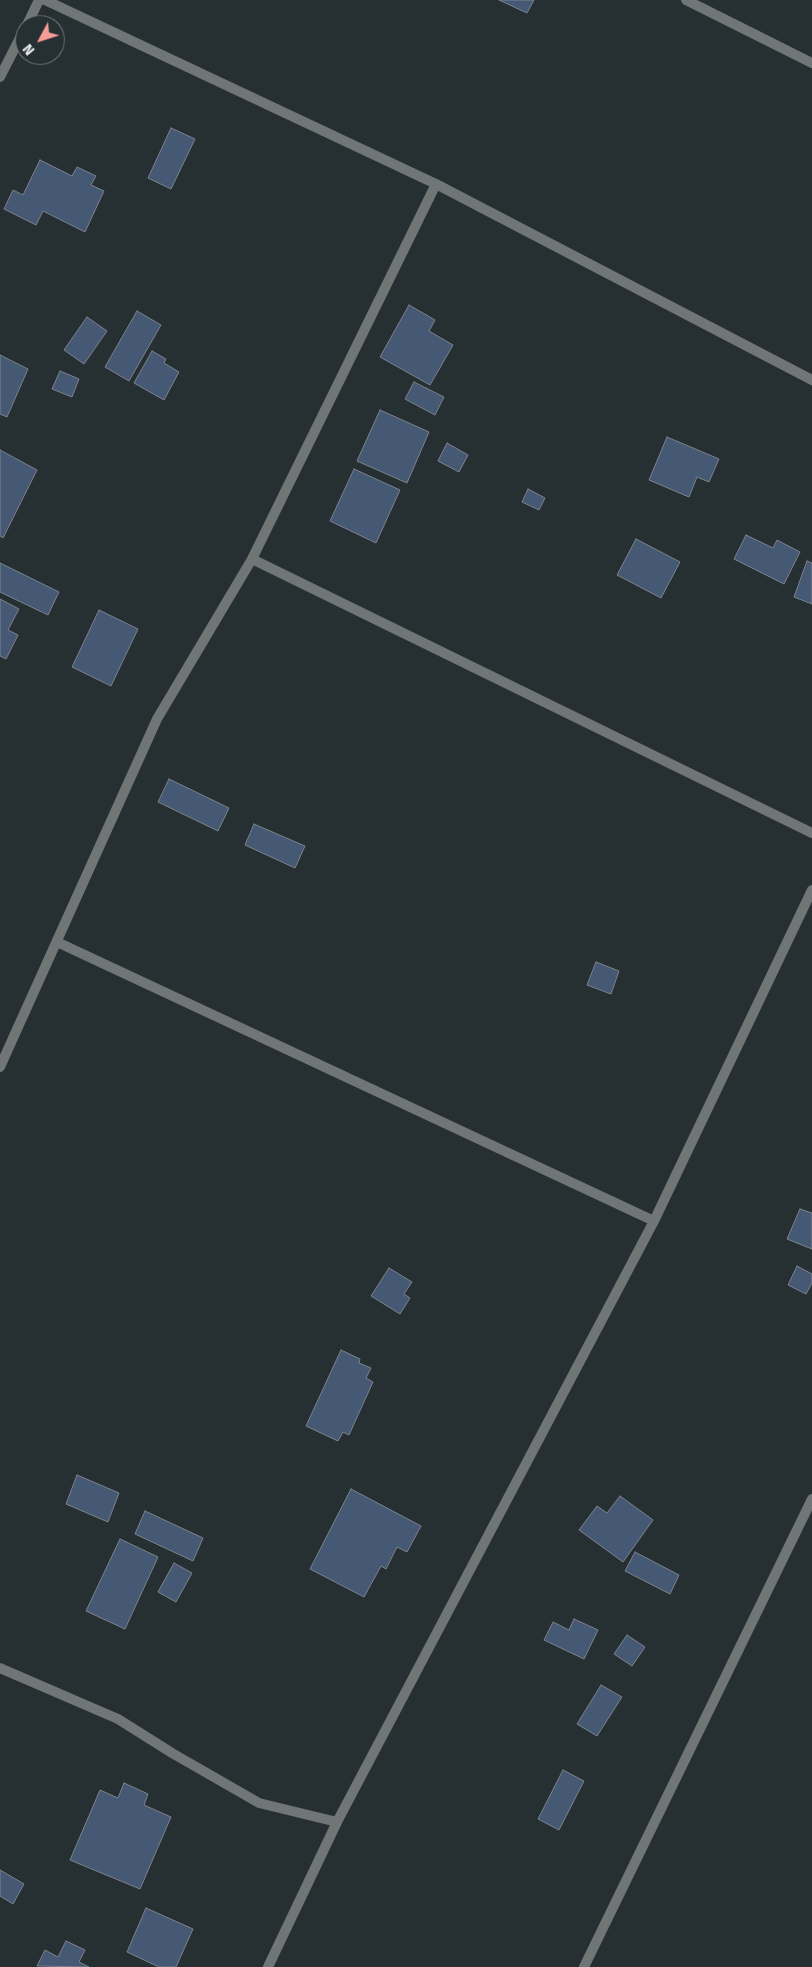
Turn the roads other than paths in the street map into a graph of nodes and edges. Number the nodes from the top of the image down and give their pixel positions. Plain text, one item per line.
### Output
1 (39, 0) edge
2 (45, 0) edge
3 (687, 0) edge
4 (32, 15) edge
5 (15, 48) edge
6 (812, 63) edge
7 (0, 77) edge
8 (436, 184) junction
9 (812, 380) edge
10 (252, 559) junction
11 (812, 833) edge
12 (812, 890) edge
13 (57, 942) junction
14 (0, 1067) edge
15 (654, 1221) junction
16 (812, 1499) edge
17 (0, 1668) edge
18 (337, 1822) junction
19 (268, 1967) edge
20 (584, 1967) edge

1 - 4 street
2 - 8 street
3 - 6 street
5 - 7 street
8 - 9 street
8 - 10 street
10 - 11 street
10 - 13 street
12 - 15 street
13 - 14 street
13 - 15 street
15 - 18 street
16 - 20 street
17 - 18 street
18 - 19 street

